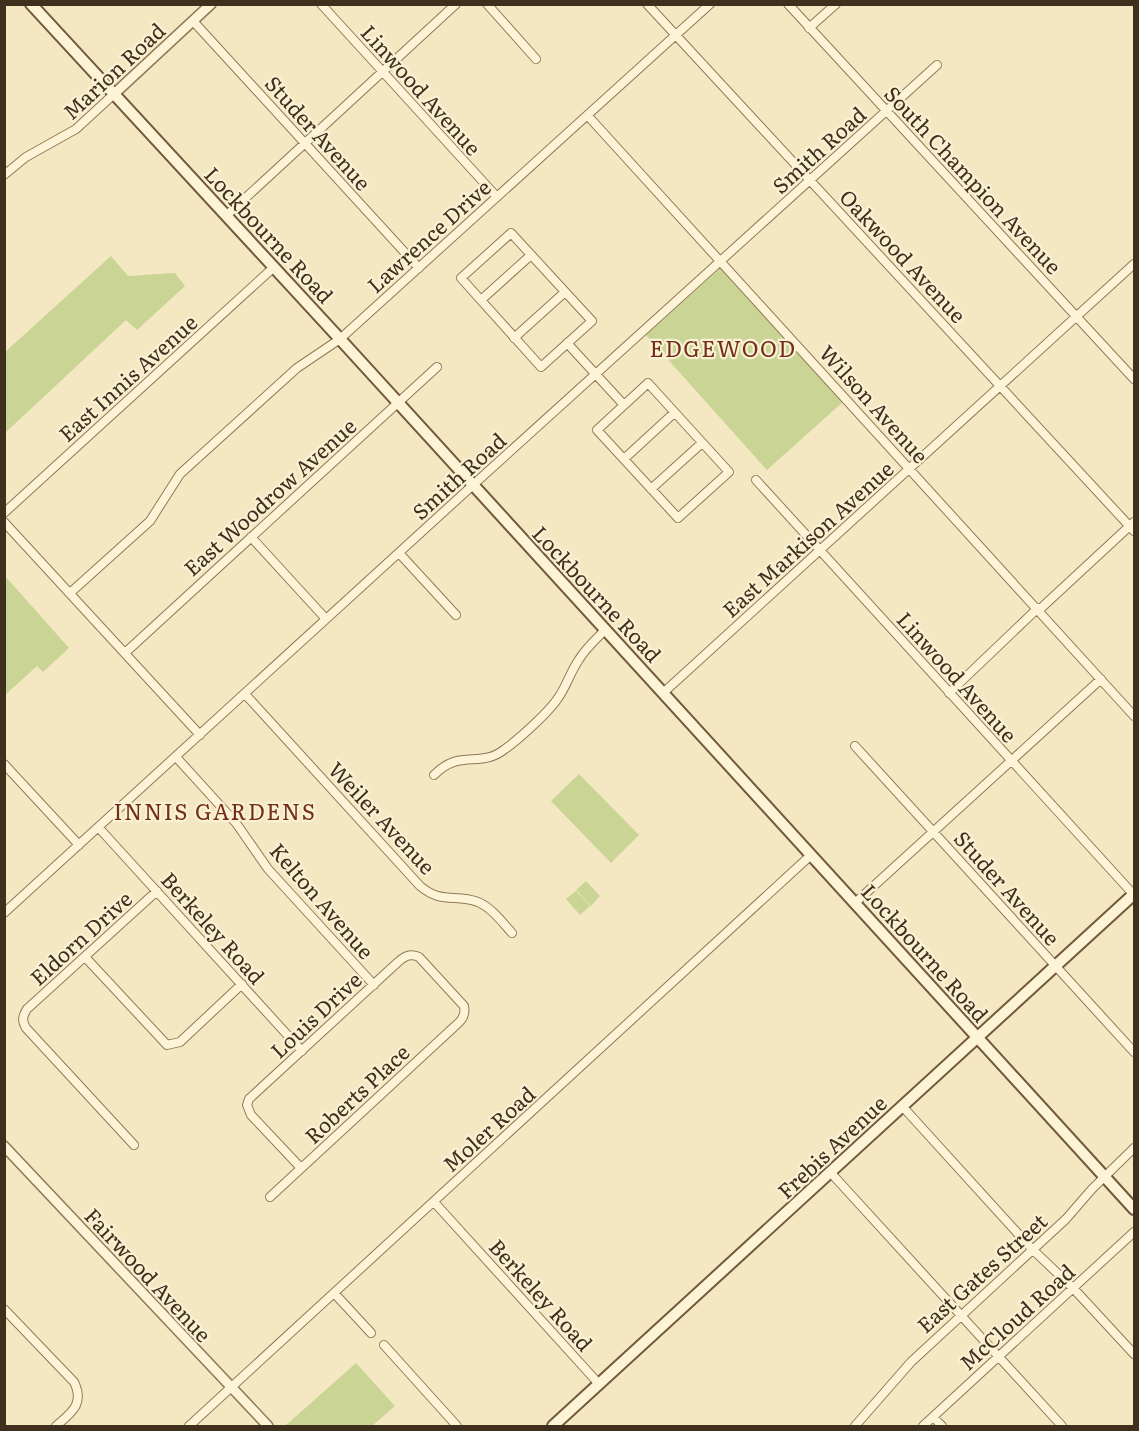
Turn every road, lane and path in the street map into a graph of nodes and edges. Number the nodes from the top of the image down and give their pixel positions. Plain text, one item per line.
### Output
1 (31, 4) edge
2 (211, 4) edge
3 (321, 4) edge
4 (456, 4) edge
5 (487, 4) edge
6 (647, 4) edge
7 (710, 4) edge
8 (788, 4) edge
9 (836, 4) edge
10 (193, 21) junction
11 (809, 28) junction
12 (676, 36) junction
13 (536, 59) dead end
14 (937, 65) dead end
15 (382, 73) junction
16 (114, 94) junction
17 (887, 110) junction
18 (588, 116) junction
19 (305, 143) junction
20 (4, 175) edge
21 (810, 181) junction
22 (497, 197) junction
23 (227, 216) junction
24 (531, 255) junction
25 (720, 261) junction
26 (1134, 264) edge
27 (274, 267) junction
28 (419, 267) junction
29 (565, 292) junction
30 (481, 300) junction
31 (1077, 317) junction
32 (514, 338) junction
33 (340, 339) junction
34 (567, 343) junction
35 (437, 367) dead end
36 (596, 375) junction
37 (1134, 379) edge
38 (1001, 386) junction
39 (398, 402) junction
40 (624, 405) junction
41 (674, 413) junction
42 (702, 443) junction
43 (624, 459) junction
44 (910, 469) junction
45 (756, 480) dead end
46 (472, 485) junction
47 (651, 489) junction
48 (4, 513) edge
49 (4, 522) edge
50 (1133, 526) edge
51 (252, 537) junction
52 (820, 551) junction
53 (399, 553) junction
54 (70, 593) junction
55 (1039, 609) junction
56 (456, 615) dead end
57 (326, 619) junction
58 (605, 630) junction
59 (126, 652) junction
60 (1101, 679) junction
61 (663, 693) junction
62 (949, 693) junction
63 (245, 694) junction
64 (1134, 716) edge
65 (200, 735) junction
66 (855, 746) dead end
67 (176, 757) junction
68 (1011, 761) junction
69 (4, 764) edge
70 (434, 775) dead end
71 (99, 828) junction
72 (933, 832) junction
73 (80, 845) junction
74 (811, 855) junction
75 (157, 891) junction
76 (1134, 895) edge
77 (855, 903) junction
78 (4, 914) edge
79 (512, 933) dead end
80 (84, 957) junction
81 (1056, 966) junction
82 (242, 984) junction
83 (374, 985) junction
84 (465, 1015) joint
85 (978, 1038) junction
86 (302, 1051) junction
87 (1134, 1052) edge
88 (902, 1106) junction
89 (134, 1145) dead end
90 (4, 1146) edge
91 (1134, 1148) edge
92 (301, 1168) junction
93 (831, 1173) junction
94 (1104, 1176) junction
95 (270, 1197) dead end
96 (434, 1202) junction
97 (1134, 1209) edge
98 (1134, 1232) edge
99 (1032, 1249) junction
100 (1073, 1288) junction
101 (335, 1294) junction
102 (4, 1309) edge
103 (961, 1315) junction
104 (371, 1333) dead end
105 (384, 1345) dead end
106 (1134, 1354) edge
107 (999, 1357) junction
108 (599, 1384) junction
109 (231, 1388) junction
110 (933, 1417) junction
111 (56, 1426) edge
112 (189, 1426) edge
113 (268, 1426) edge
114 (457, 1426) edge
115 (553, 1426) edge
116 (855, 1426) edge
117 (923, 1426) edge
118 (942, 1426) edge
119 (1062, 1426) edge

1 - 16 main road, Lockbourne Road
2 - 10 street, Marion Road
3 - 15 street, Linwood Avenue
4 - 15 street
5 - 13 street
6 - 12 street, Oakwood Avenue
7 - 12 street, Lawrence Drive
8 - 11 street, South Champion Avenue
9 - 11 street
10 - 16 street, Marion Road
10 - 19 street, Studer Avenue
11 - 17 street, South Champion Avenue
12 - 18 street, Lawrence Drive
12 - 21 street, Oakwood Avenue
14 - 17 street, Smith Road
15 - 19 street
15 - 22 street, Linwood Avenue
16 - 20 street, Marion Road
16 - 23 main road, Lockbourne Road
17 - 21 street, Smith Road
17 - 31 street, South Champion Avenue
18 - 22 street, Lawrence Drive
18 - 25 street, Wilson Avenue
19 - 23 street
19 - 28 street, Studer Avenue
21 - 25 street, Smith Road
21 - 38 street, Oakwood Avenue
22 - 28 street, Lawrence Drive
23 - 27 main road, Lockbourne Road
24 - 29 street
24 - 30 street
24 - 30 street
25 - 36 street, Smith Road
25 - 44 street, Wilson Avenue
26 - 31 street, East Markison Avenue
27 - 33 main road, Lockbourne Road
27 - 48 street, East Innis Avenue
28 - 33 street, Lawrence Drive
29 - 32 street
29 - 34 street
30 - 32 street
31 - 37 street, South Champion Avenue
31 - 38 street, East Markison Avenue
32 - 34 street
33 - 39 main road, Lockbourne Road
33 - 54 street, Lawrence Drive
34 - 36 street
35 - 39 street, East Woodrow Avenue
36 - 40 street
36 - 46 street, Smith Road
38 - 44 street, East Markison Avenue
38 - 50 street, Oakwood Avenue
39 - 46 main road, Lockbourne Road
39 - 51 street, East Woodrow Avenue
40 - 41 street
40 - 43 street
41 - 42 street
41 - 43 street
42 - 47 street
42 - 47 street
43 - 47 street
44 - 52 street, East Markison Avenue
44 - 55 street, Wilson Avenue
45 - 52 street, Linwood Avenue
46 - 53 street, Smith Road
46 - 58 main road, Lockbourne Road
49 - 54 street
50 - 55 street
51 - 57 street
51 - 59 street, East Woodrow Avenue
52 - 61 street, East Markison Avenue
52 - 62 street, Linwood Avenue
53 - 56 street
53 - 57 street, Smith Road
54 - 59 street
55 - 60 street, Wilson Avenue
55 - 62 street
57 - 63 street, Smith Road
58 - 61 main road, Lockbourne Road
58 - 70 street
59 - 65 street
60 - 64 street, Wilson Avenue
60 - 68 street
61 - 74 main road, Lockbourne Road
62 - 68 street, Linwood Avenue
63 - 65 street, Smith Road
63 - 79 street, Weiler Avenue
65 - 67 street, Smith Road
66 - 72 street, Studer Avenue
67 - 71 street, Smith Road
67 - 83 street, Kelton Avenue
68 - 72 street
68 - 76 street, Linwood Avenue
69 - 73 street
71 - 73 street, Smith Road
71 - 75 street, Berkeley Road
72 - 77 street
72 - 81 street, Studer Avenue
73 - 78 street, Smith Road
74 - 77 main road, Lockbourne Road
74 - 96 street, Moler Road
75 - 80 street, Eldorn Drive
75 - 82 street, Berkeley Road
76 - 81 main road, Frebis Avenue
77 - 85 main road, Lockbourne Road
80 - 82 street
80 - 89 street, Eldorn Drive
81 - 85 main road, Frebis Avenue
81 - 87 street, Studer Avenue
82 - 86 street, Berkeley Road
83 - 84 street, Louis Drive
83 - 86 street, Louis Drive
84 - 92 street, Roberts Place
85 - 88 main road, Frebis Avenue
85 - 94 main road, Lockbourne Road
86 - 92 street, Louis Drive
88 - 93 main road, Frebis Avenue
88 - 99 street
90 - 109 street, Fairwood Avenue
91 - 94 street, East Gates Street
92 - 95 street, Roberts Place
93 - 103 street
93 - 108 main road, Frebis Avenue
94 - 97 main road, Lockbourne Road
94 - 99 street, East Gates Street
96 - 101 street, Moler Road
96 - 108 street, Berkeley Road
98 - 100 street, McCloud Road
99 - 100 street
99 - 103 street, East Gates Street
100 - 106 street
100 - 107 street, McCloud Road
101 - 104 street
101 - 109 street, Moler Road
102 - 111 street
103 - 107 street
103 - 116 street, East Gates Street
105 - 114 street
107 - 110 street, McCloud Road
107 - 119 street
108 - 115 main road, Frebis Avenue
109 - 112 street, Moler Road
109 - 113 street, Fairwood Avenue
110 - 117 street, McCloud Road
110 - 118 street

